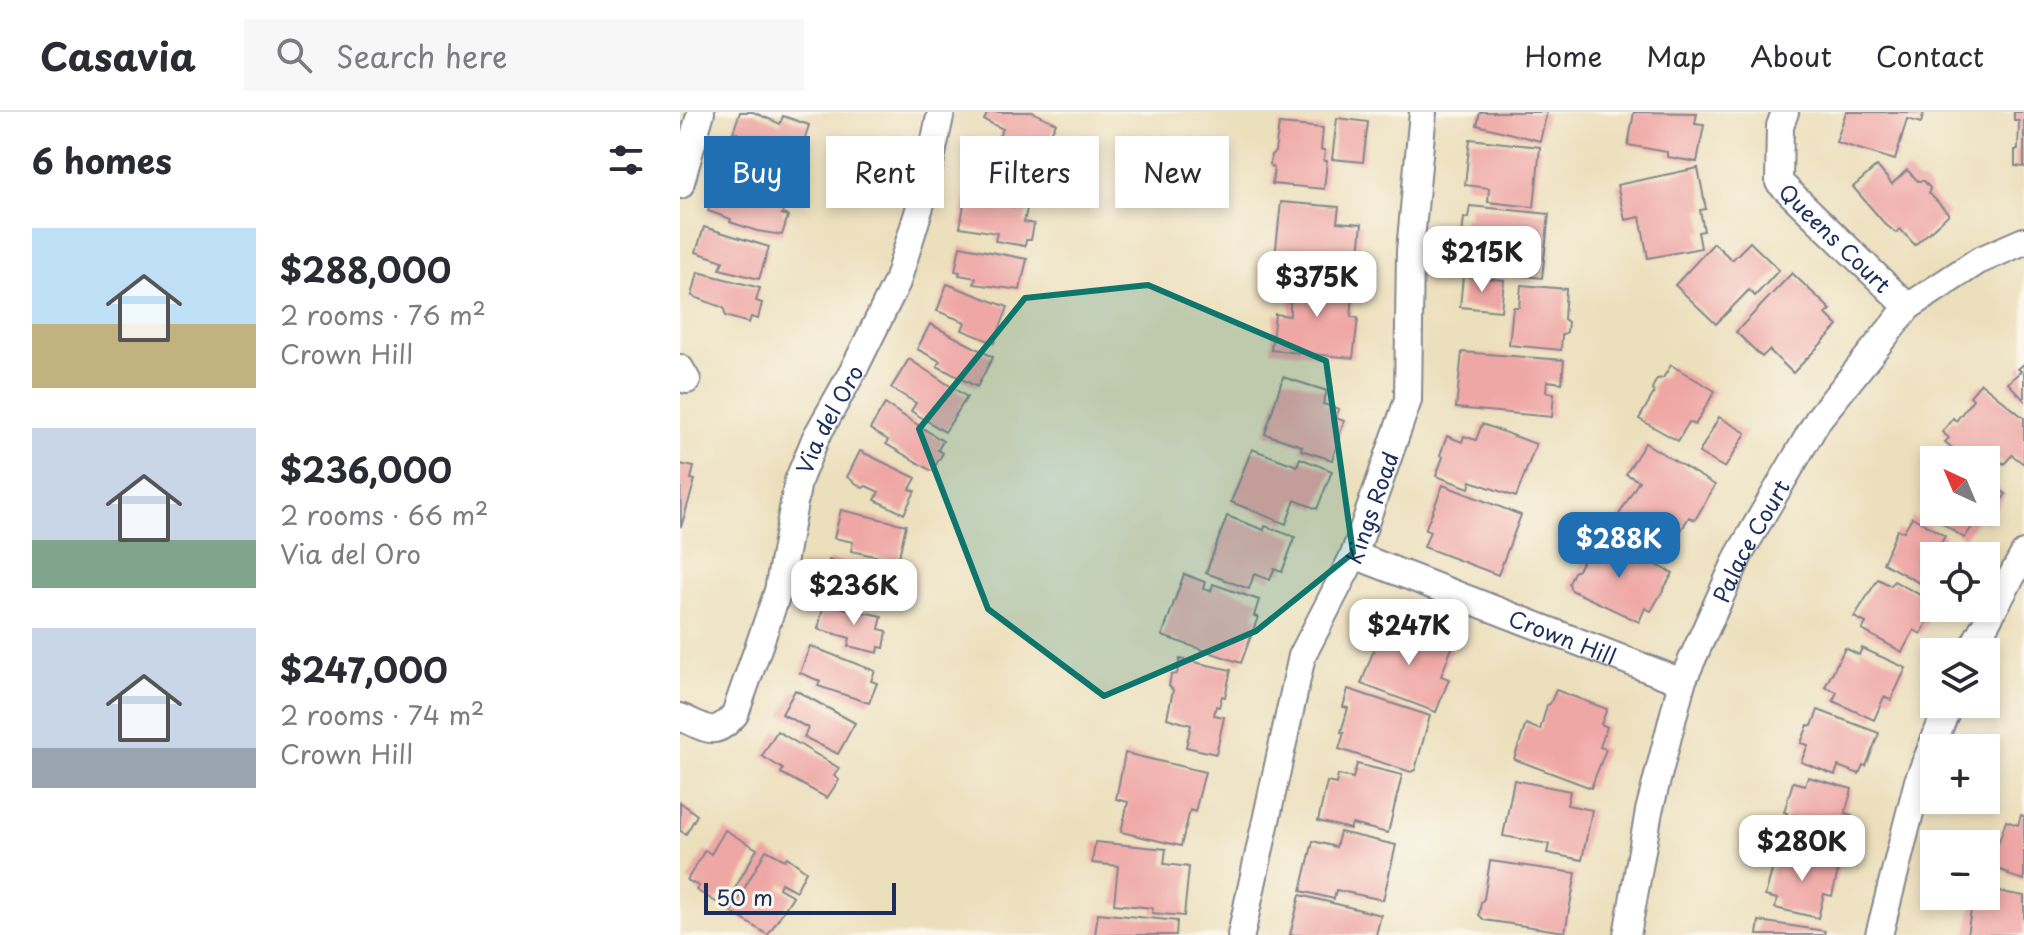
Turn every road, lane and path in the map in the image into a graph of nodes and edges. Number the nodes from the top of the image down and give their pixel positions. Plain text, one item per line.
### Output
1 (701, 112) edge
2 (941, 112) edge
3 (1423, 112) edge
4 (1785, 112) edge
5 (680, 185) edge
6 (2024, 241) edge
7 (1908, 307) junction
8 (1354, 555) junction
9 (2024, 555) edge
10 (1978, 638) edge
11 (1682, 682) junction
12 (680, 717) edge
13 (1943, 718) edge
14 (1241, 935) edge
15 (1627, 935) edge
16 (1879, 935) edge

1 - 5 street
2 - 12 street, Via del Oro
3 - 8 street, Kings Road
4 - 7 street, Queens Court
6 - 7 street, Palace Court
7 - 11 street, Palace Court
8 - 11 street, Crown Hill
8 - 14 street, Kings Road
9 - 10 street
11 - 15 street, Palace Court
13 - 16 street

